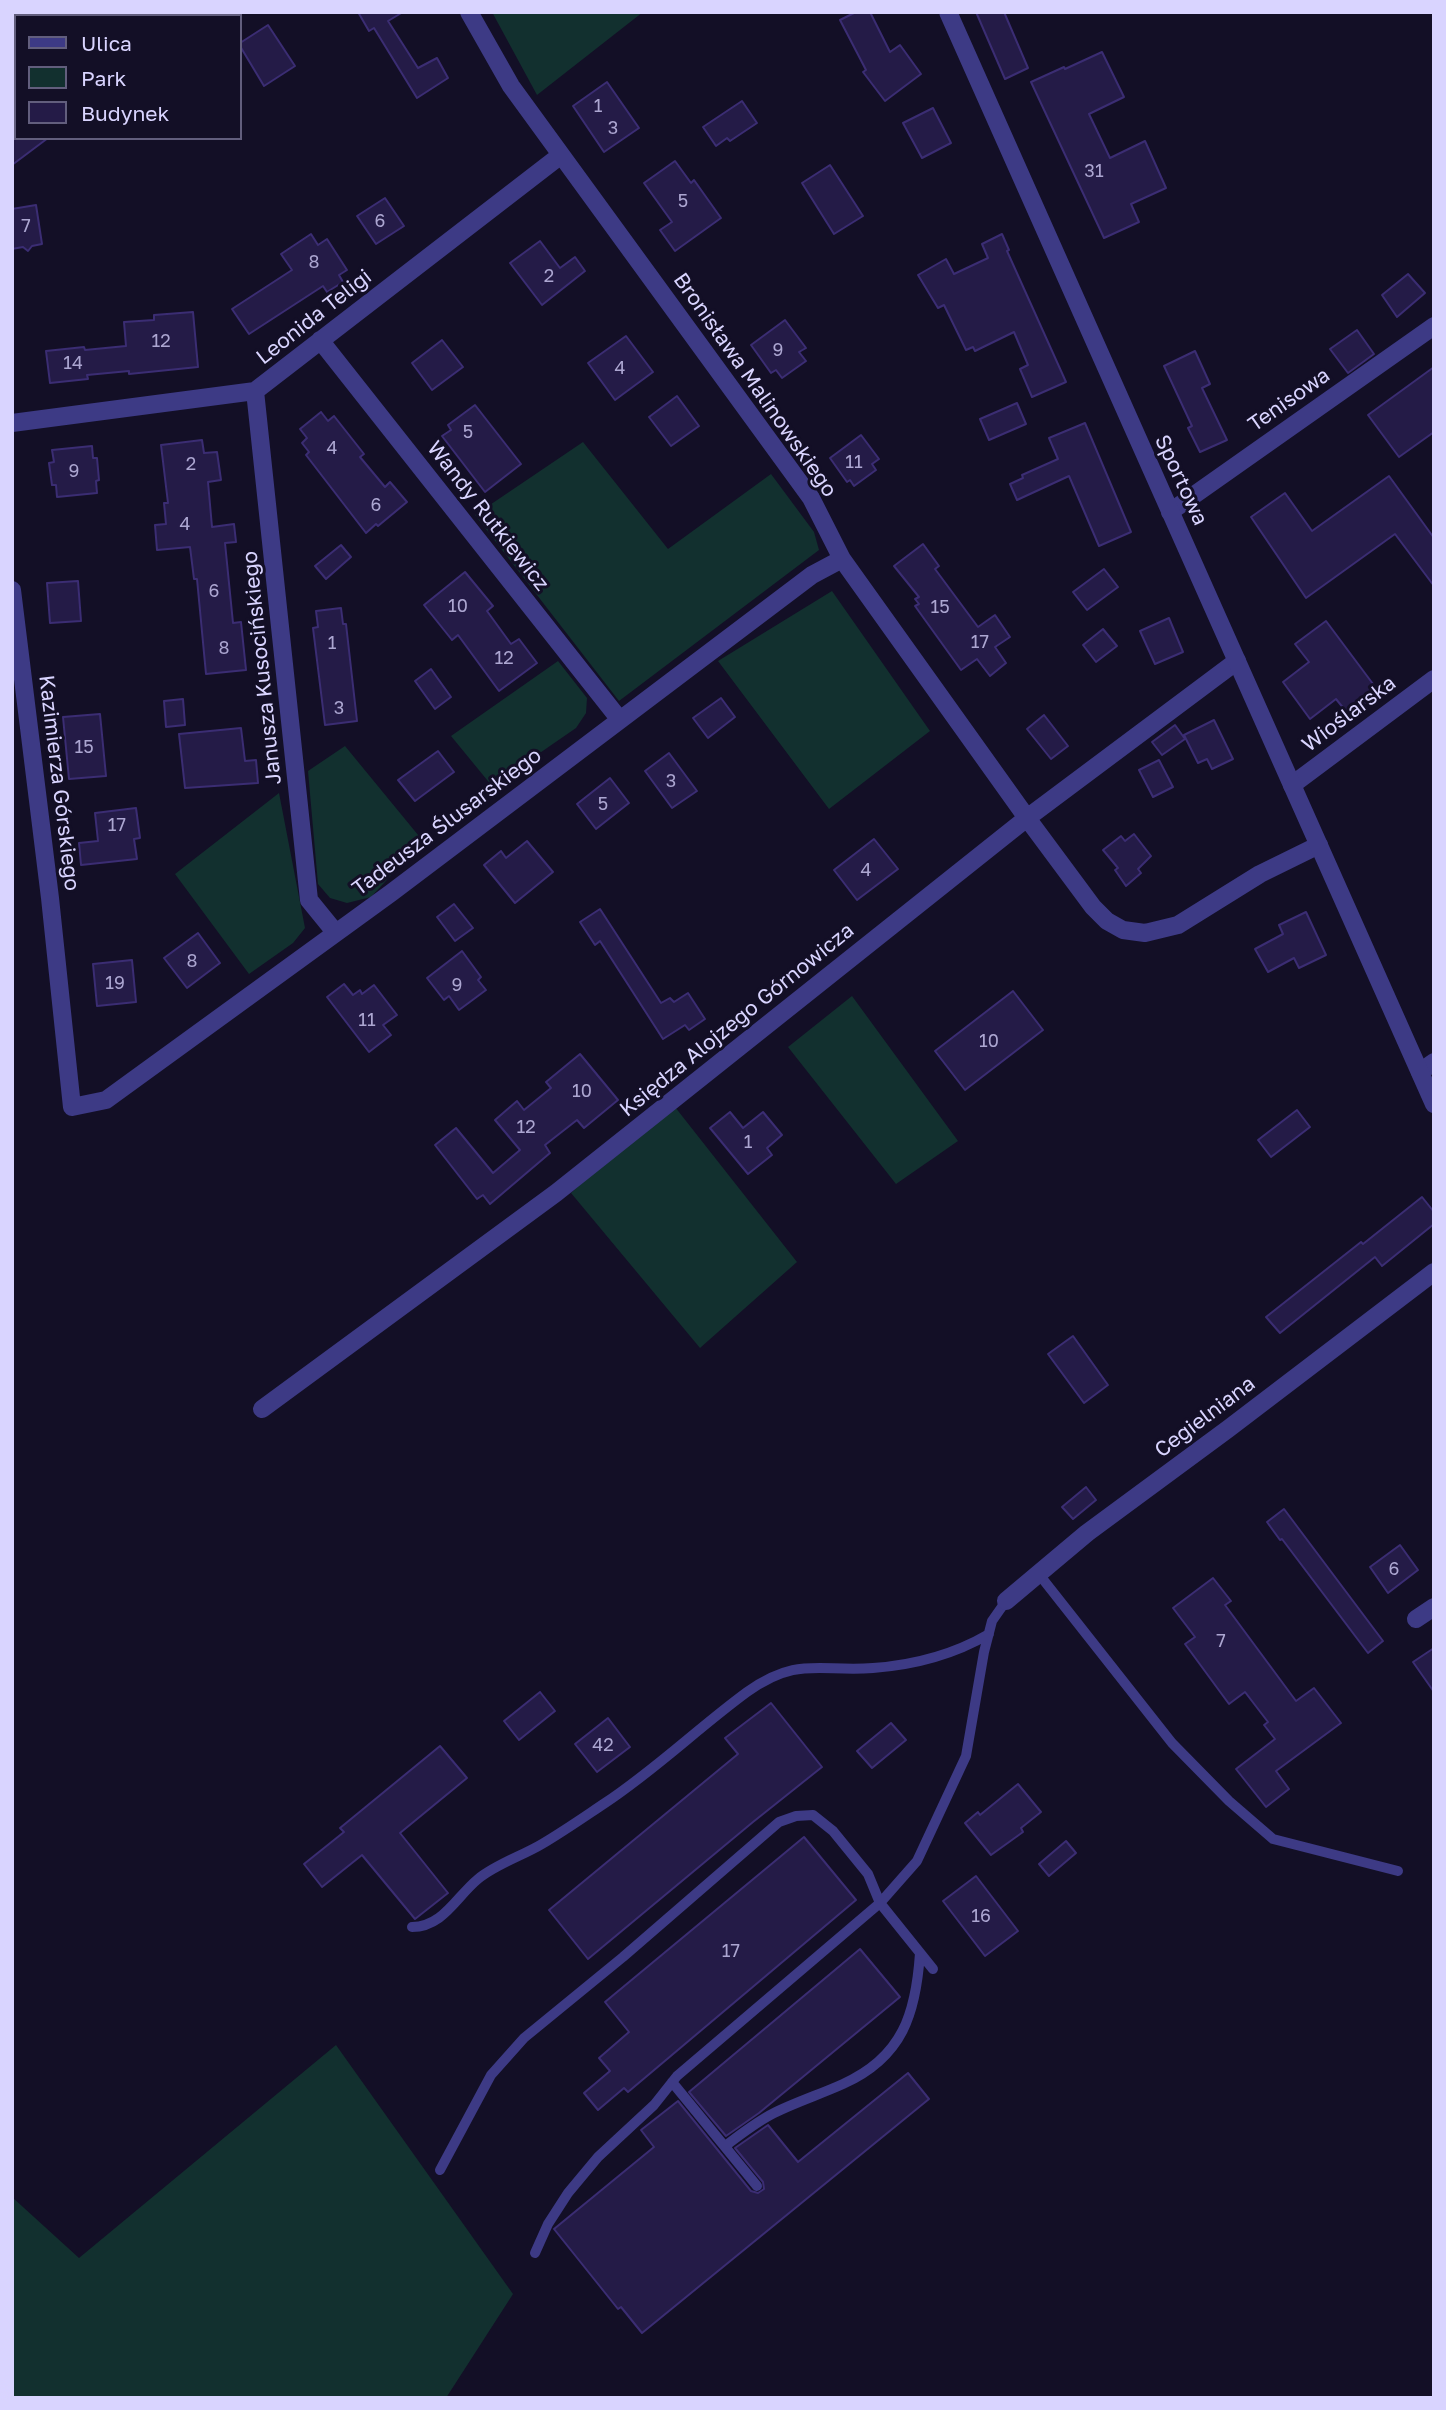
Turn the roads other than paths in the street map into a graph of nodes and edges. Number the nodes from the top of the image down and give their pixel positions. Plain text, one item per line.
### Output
1 (469, 12) edge
2 (948, 12) edge
3 (561, 155) junction
4 (1434, 326) edge
5 (320, 340) junction
6 (255, 391) junction
7 (12, 423) edge
8 (1170, 512) junction
9 (842, 559) junction
10 (12, 590) edge
11 (1237, 661) junction
12 (1434, 679) edge
13 (620, 720) junction
14 (1292, 785) junction
15 (1027, 818) junction
16 (1319, 845) junction
17 (335, 932) junction
18 (1427, 1067) edge
19 (1434, 1104) edge
20 (72, 1107) joint
21 (1434, 1272) edge
22 (262, 1409) dead end
23 (1038, 1573) junction
24 (1006, 1601) joint
25 (1434, 1607) edge
26 (1416, 1619) dead end
27 (989, 1634) junction
28 (1398, 1871) dead end
29 (880, 1903) junction
30 (412, 1927) dead end
31 (920, 1953) junction
32 (933, 1969) dead end
33 (672, 2082) junction
34 (725, 2146) junction
35 (440, 2171) dead end
36 (757, 2186) dead end
37 (535, 2253) dead end

1 - 3 street, Bronisława Malinowskiego
2 - 8 street, Sportowa
3 - 5 street, Leonida Teligi
3 - 9 street, Bronisława Malinowskiego
4 - 8 street, Tenisowa
5 - 6 street, Leonida Teligi
5 - 13 street, Wandy Rutkiewicz
6 - 7 street, Leonida Teligi
6 - 17 street, Janusza Kusocińskiego
8 - 11 street, Sportowa
9 - 13 street, Tadeusza Ślusarskiego
9 - 15 street, Bronisława Malinowskiego
10 - 20 street, Kazimierza Górskiego
11 - 14 street, Sportowa
11 - 15 street, Księdza Alojzego Górnowicza
12 - 14 street, Wioślarska
13 - 17 street, Tadeusza Ślusarskiego
14 - 16 street, Sportowa
15 - 16 street, Bronisława Malinowskiego
15 - 22 street, Księdza Alojzego Górnowicza
16 - 18 street, Sportowa
17 - 20 street, Tadeusza Ślusarskiego
18 - 19 street, Sportowa
21 - 23 street, Cegielniana
23 - 24 street, Cegielniana
23 - 28 lane
24 - 27 lane
25 - 26 street
27 - 29 lane
27 - 30 lane
29 - 31 lane
29 - 33 lane
29 - 35 lane
31 - 32 lane
31 - 34 lane
33 - 34 lane
33 - 37 lane
34 - 36 lane

